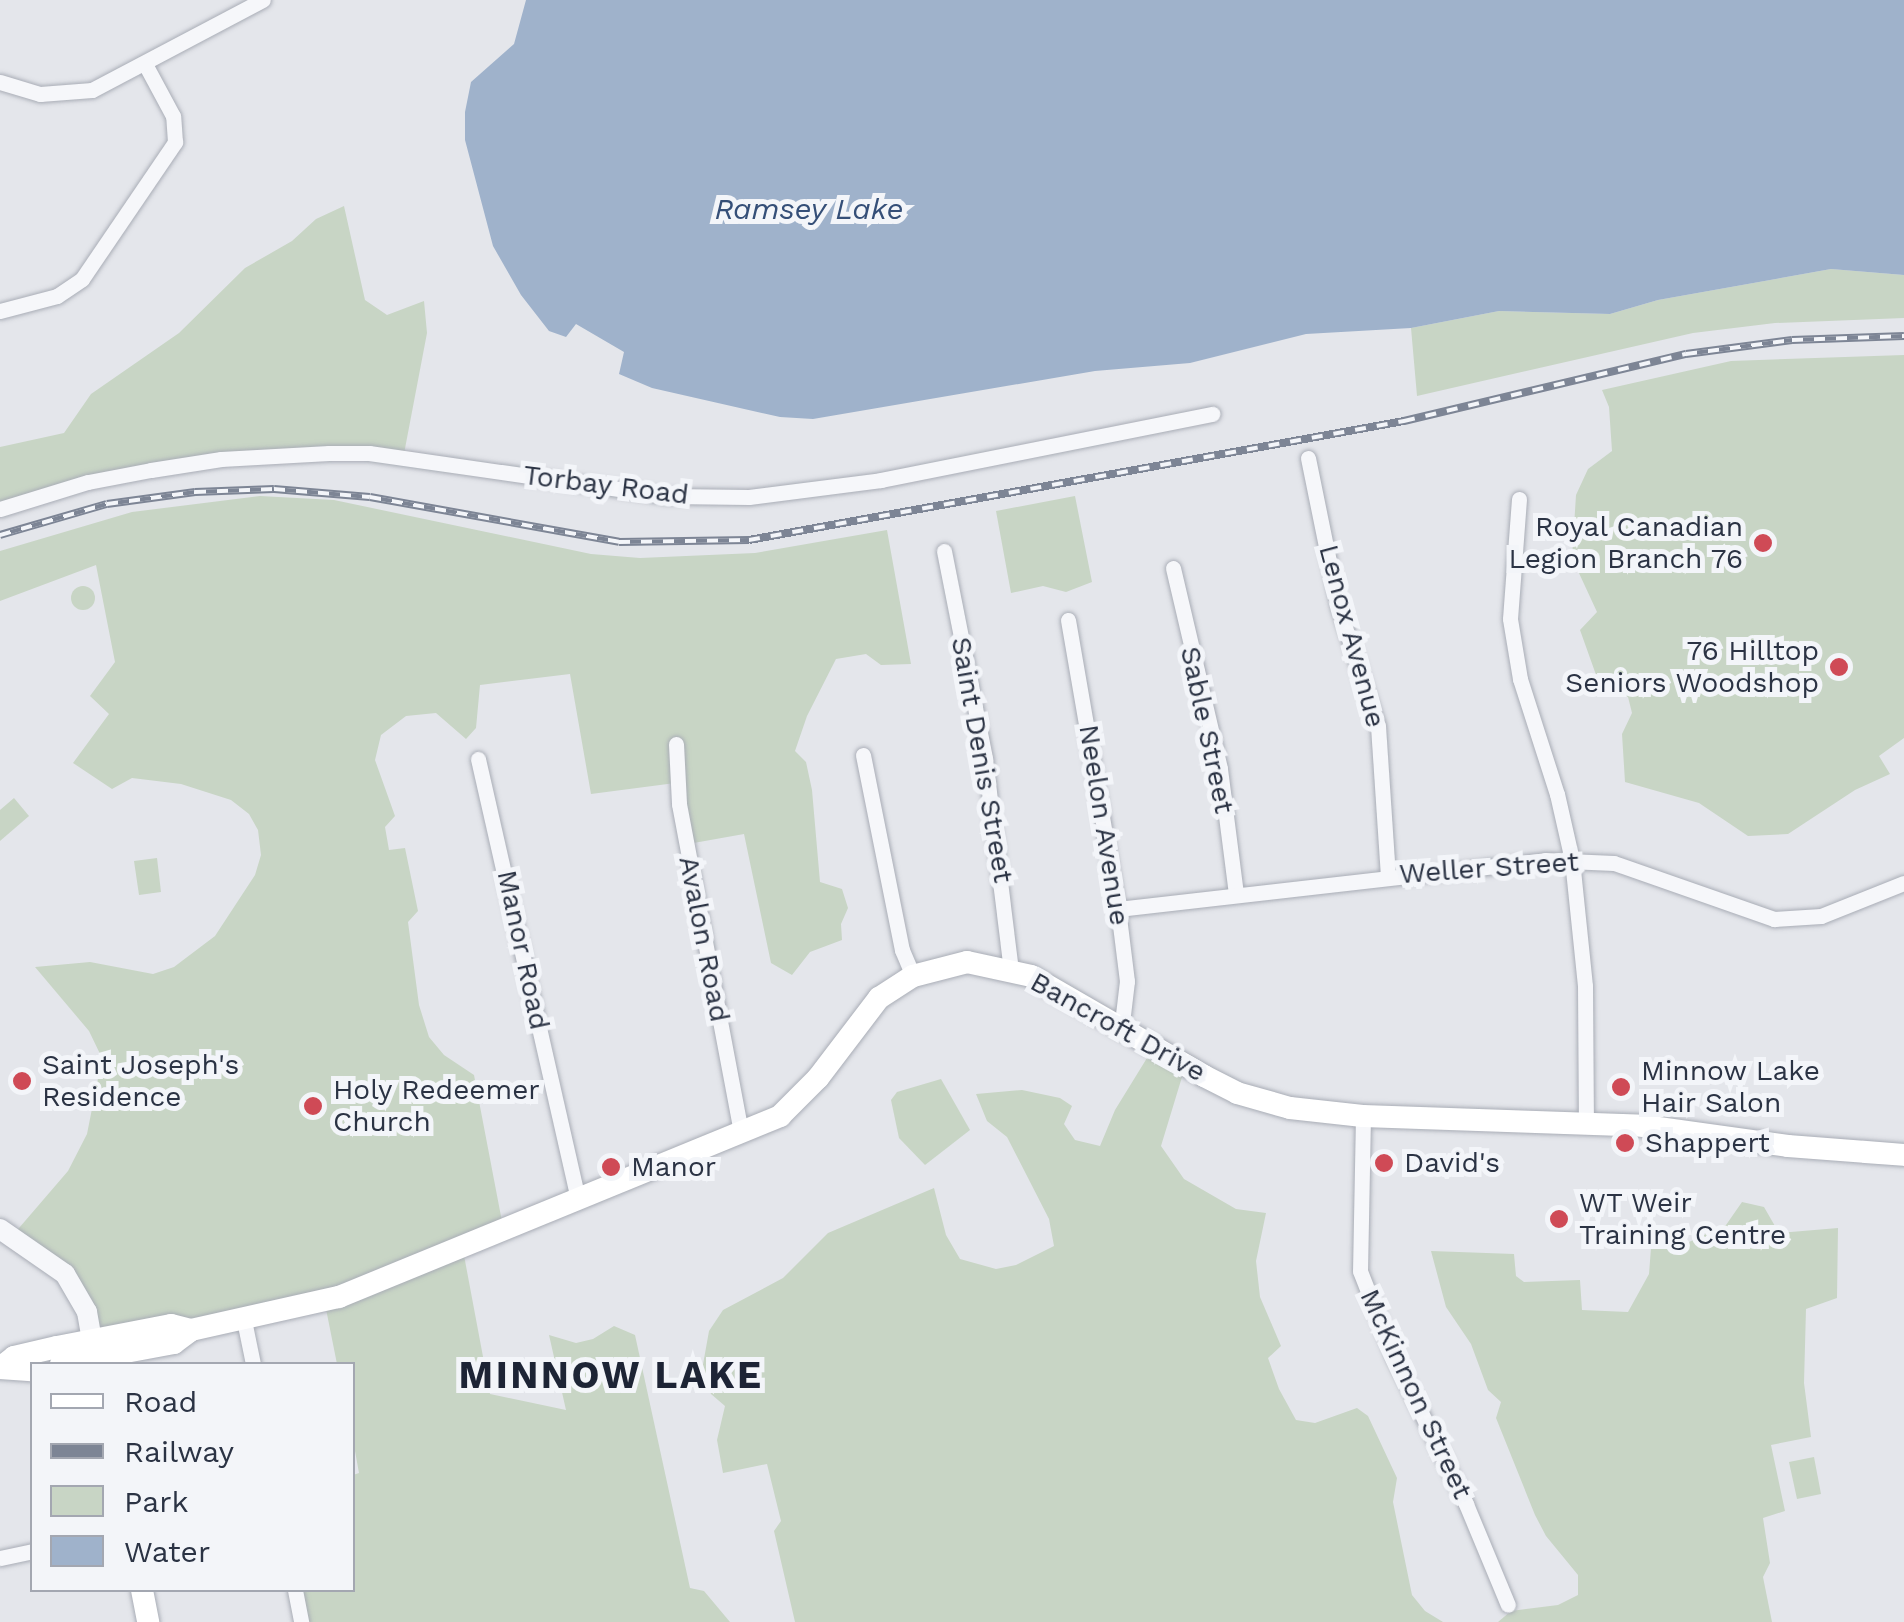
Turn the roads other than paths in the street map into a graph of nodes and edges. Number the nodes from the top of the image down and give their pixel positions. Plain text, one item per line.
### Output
1 (263, 0) edge
2 (145, 64) junction
3 (0, 82) edge
4 (0, 311) edge
5 (1212, 414) dead end
6 (1308, 458) dead end
7 (1519, 500) dead end
8 (0, 508) edge
9 (944, 551) dead end
10 (1173, 568) dead end
11 (1068, 620) dead end
12 (676, 744) dead end
13 (864, 755) dead end
14 (478, 759) dead end
15 (1572, 860) junction
16 (1388, 876) junction
17 (1904, 884) edge
18 (1236, 894) junction
19 (1118, 909) junction
20 (1012, 970) junction
21 (912, 976) junction
22 (1121, 1031) junction
23 (1364, 1116) junction
24 (1586, 1122) junction
25 (741, 1133) junction
26 (1904, 1156) edge
27 (578, 1200) junction
28 (0, 1229) edge
29 (244, 1320) junction
30 (95, 1354) edge
31 (68, 1362) edge
32 (253, 1362) edge
33 (0, 1368) edge
34 (30, 1370) edge
35 (30, 1551) edge
36 (0, 1558) edge
37 (142, 1592) edge
38 (295, 1592) edge
39 (1508, 1604) dead end
40 (148, 1622) edge
41 (301, 1622) edge

1 - 2 street
2 - 3 street
2 - 4 street
5 - 8 street, Torbay Road
6 - 16 street, Lenox Avenue
7 - 15 street
9 - 20 street, Saint Denis Street
10 - 18 street, Sable Street
11 - 19 street, Neelon Avenue
12 - 25 street, Avalon Road
13 - 21 street
14 - 27 street, Manor Road
15 - 16 street, Weller Street
15 - 17 street, Weller Street
15 - 24 street
16 - 18 street, Weller Street
18 - 19 street, Weller Street
19 - 22 street, Neelon Avenue
20 - 21 main road, Bancroft Drive
20 - 22 main road, Bancroft Drive
21 - 25 main road, Bancroft Drive
22 - 23 main road, Bancroft Drive
23 - 24 main road, Bancroft Drive
23 - 39 street, McKinnon Street
24 - 26 main road, Bancroft Drive
25 - 27 main road, Bancroft Drive
27 - 29 main road, Bancroft Drive
28 - 30 street
29 - 30 main road, Bancroft Drive
29 - 32 street
30 - 31 main road, Bancroft Drive
30 - 33 main road, Bancroft Drive
33 - 34 main road, Bancroft Drive
35 - 36 street
37 - 40 main road
38 - 41 street

